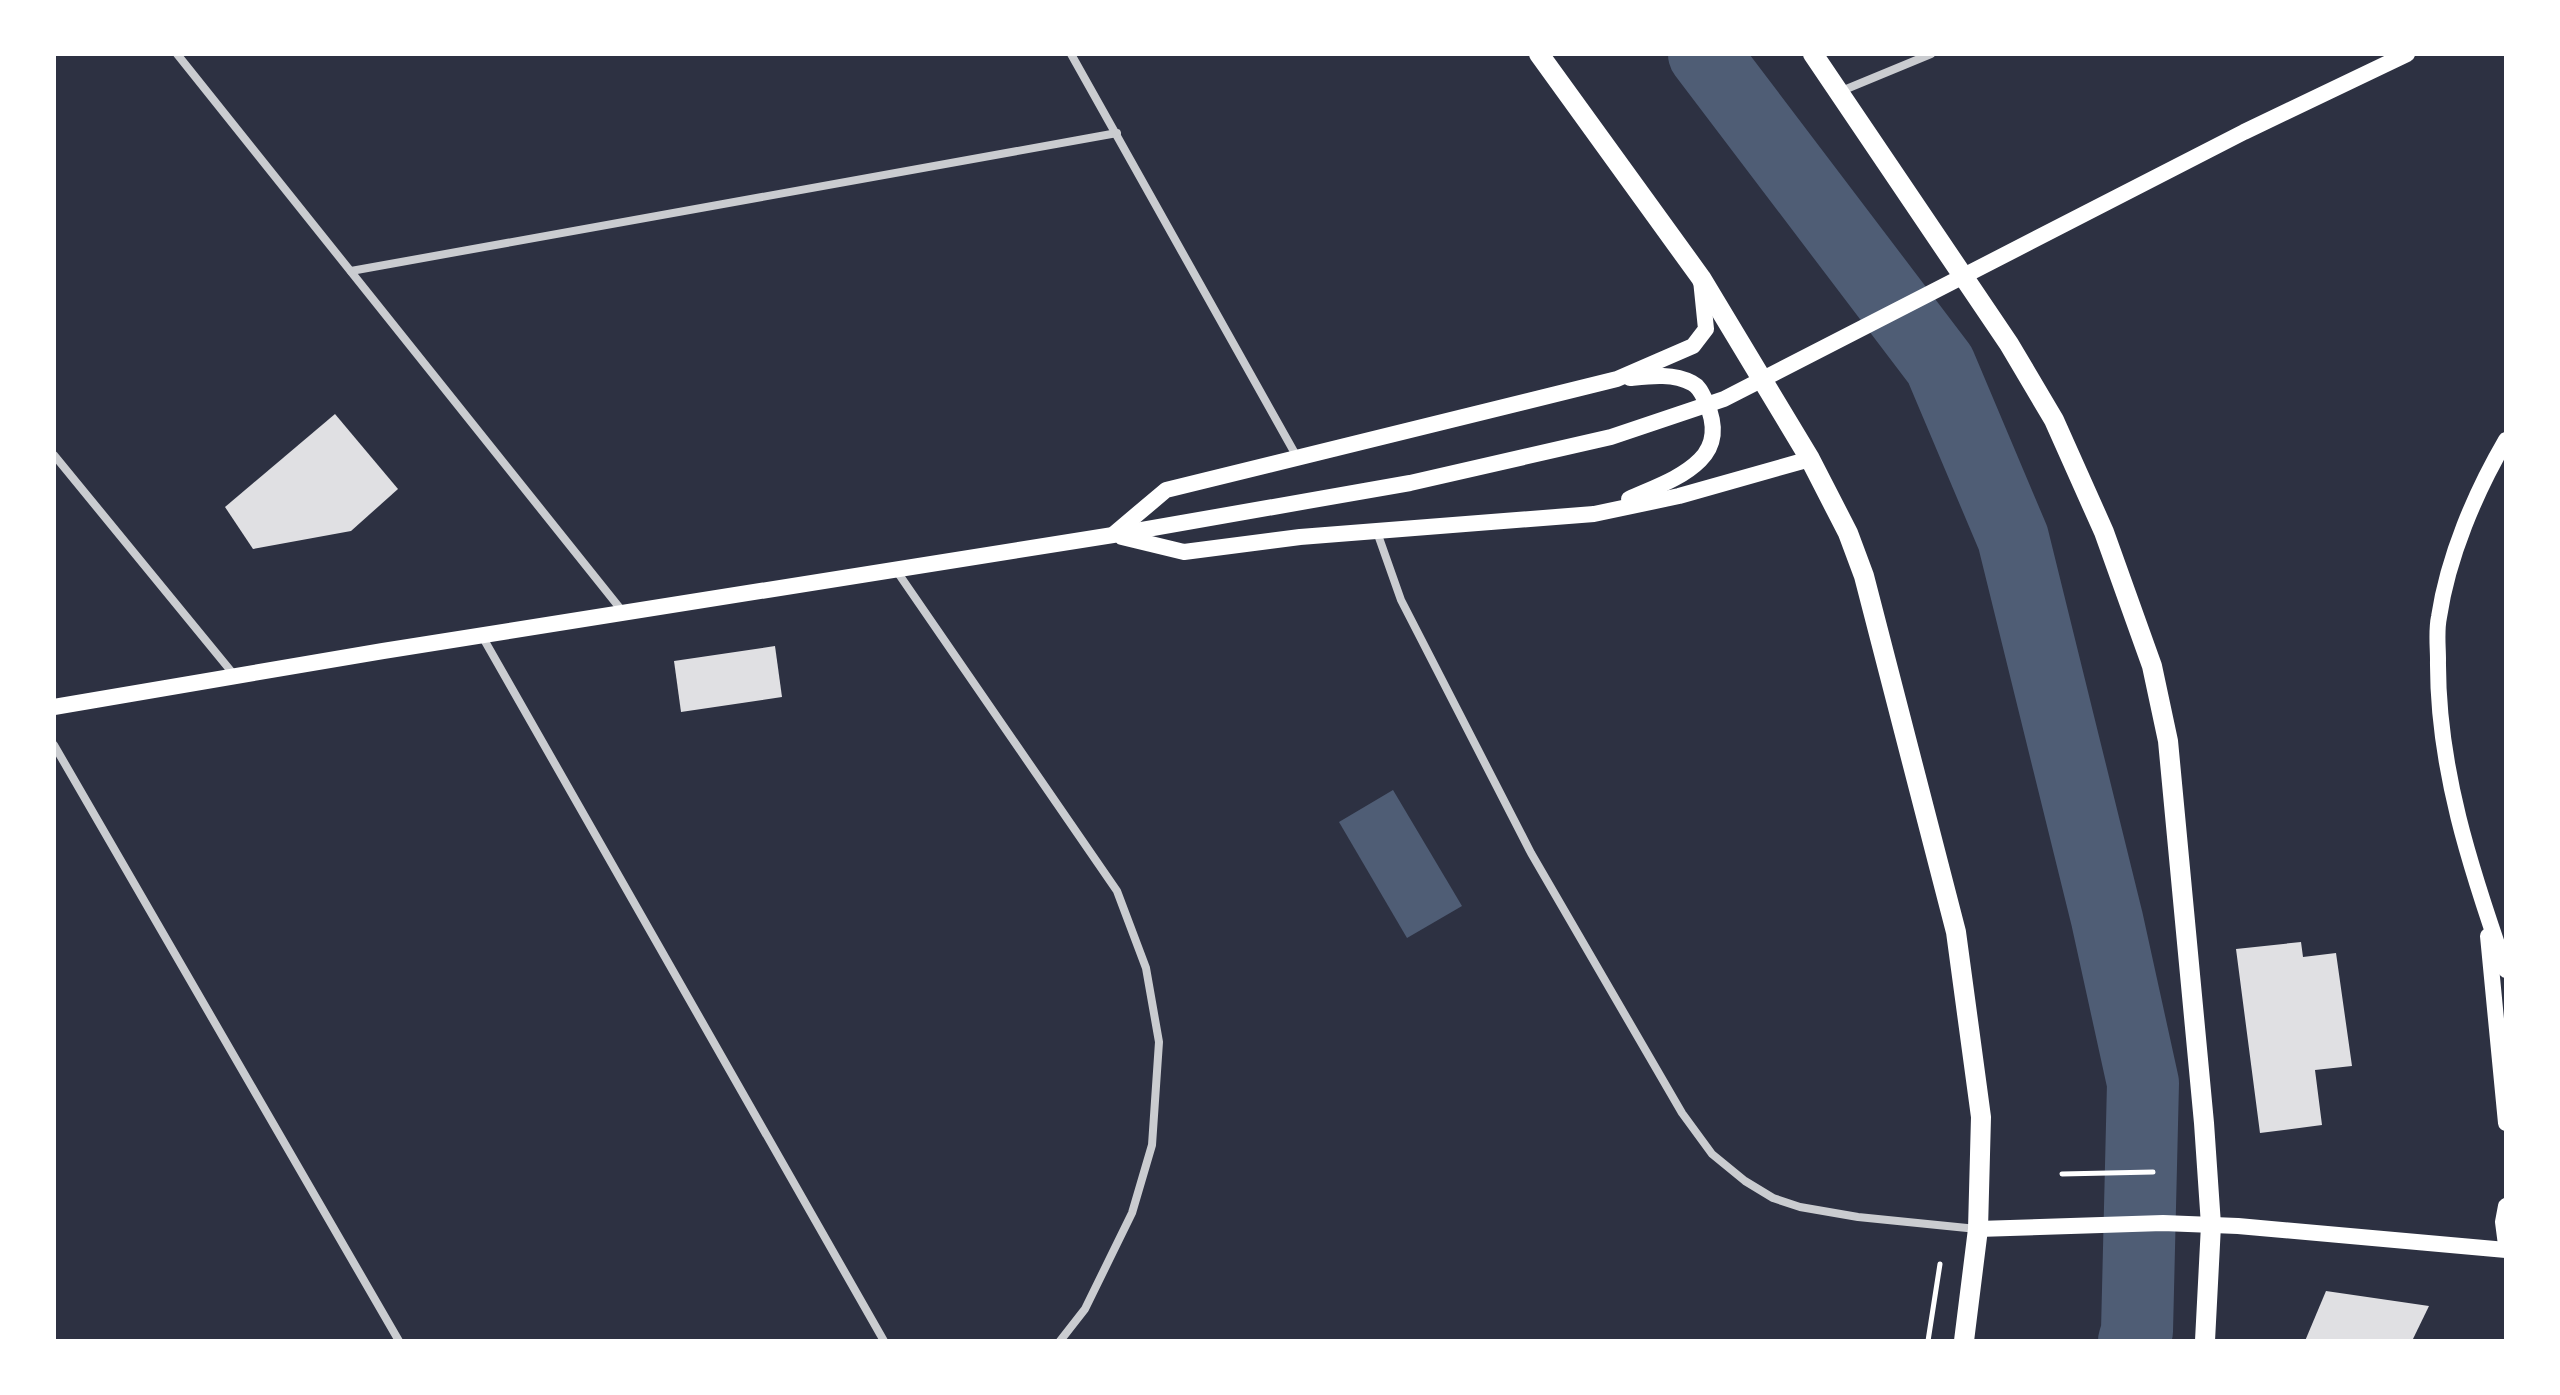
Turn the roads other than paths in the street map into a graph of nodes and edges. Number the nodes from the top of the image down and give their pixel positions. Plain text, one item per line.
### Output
1 (177, 54) edge
2 (1071, 54) edge
3 (1539, 54) edge
4 (1813, 54) edge
5 (1931, 54) edge
6 (2407, 54) edge
7 (1838, 92) junction
8 (1117, 133) junction
9 (351, 271) junction
10 (1701, 278) junction
11 (1617, 379) junction
12 (2506, 440) edge
13 (54, 455) edge
14 (1297, 458) junction
15 (1810, 459) junction
16 (1594, 514) junction
17 (1377, 530) junction
18 (1113, 535) junction
19 (896, 569) junction
20 (624, 613) junction
21 (481, 635) junction
22 (235, 676) junction
23 (54, 707) edge
24 (54, 745) edge
25 (2485, 911) junction
26 (2506, 970) edge
27 (2506, 1123) edge
28 (2506, 1206) edge
29 (2211, 1225) junction
30 (1978, 1229) junction
31 (2506, 1248) edge
32 (399, 1341) edge
33 (884, 1341) edge
34 (1060, 1341) edge
35 (1964, 1341) edge
36 (2205, 1341) edge

1 - 9 street
2 - 8 street
3 - 10 main road
4 - 7 main road
5 - 7 street
6 - 18 main road
7 - 29 main road
8 - 9 street
8 - 14 street
9 - 20 street
10 - 11 main road
10 - 15 main road
11 - 14 main road
11 - 16 main road
12 - 25 main road
13 - 22 street
14 - 18 main road
15 - 16 main road
15 - 30 main road
16 - 17 main road
17 - 18 main road
17 - 30 street
18 - 19 main road
19 - 20 main road
19 - 34 street
20 - 21 main road
21 - 22 main road
21 - 33 street
22 - 23 main road
24 - 32 street
25 - 26 main road
25 - 27 main road
28 - 31 main road
29 - 30 main road
29 - 31 main road
29 - 36 main road
30 - 35 main road

